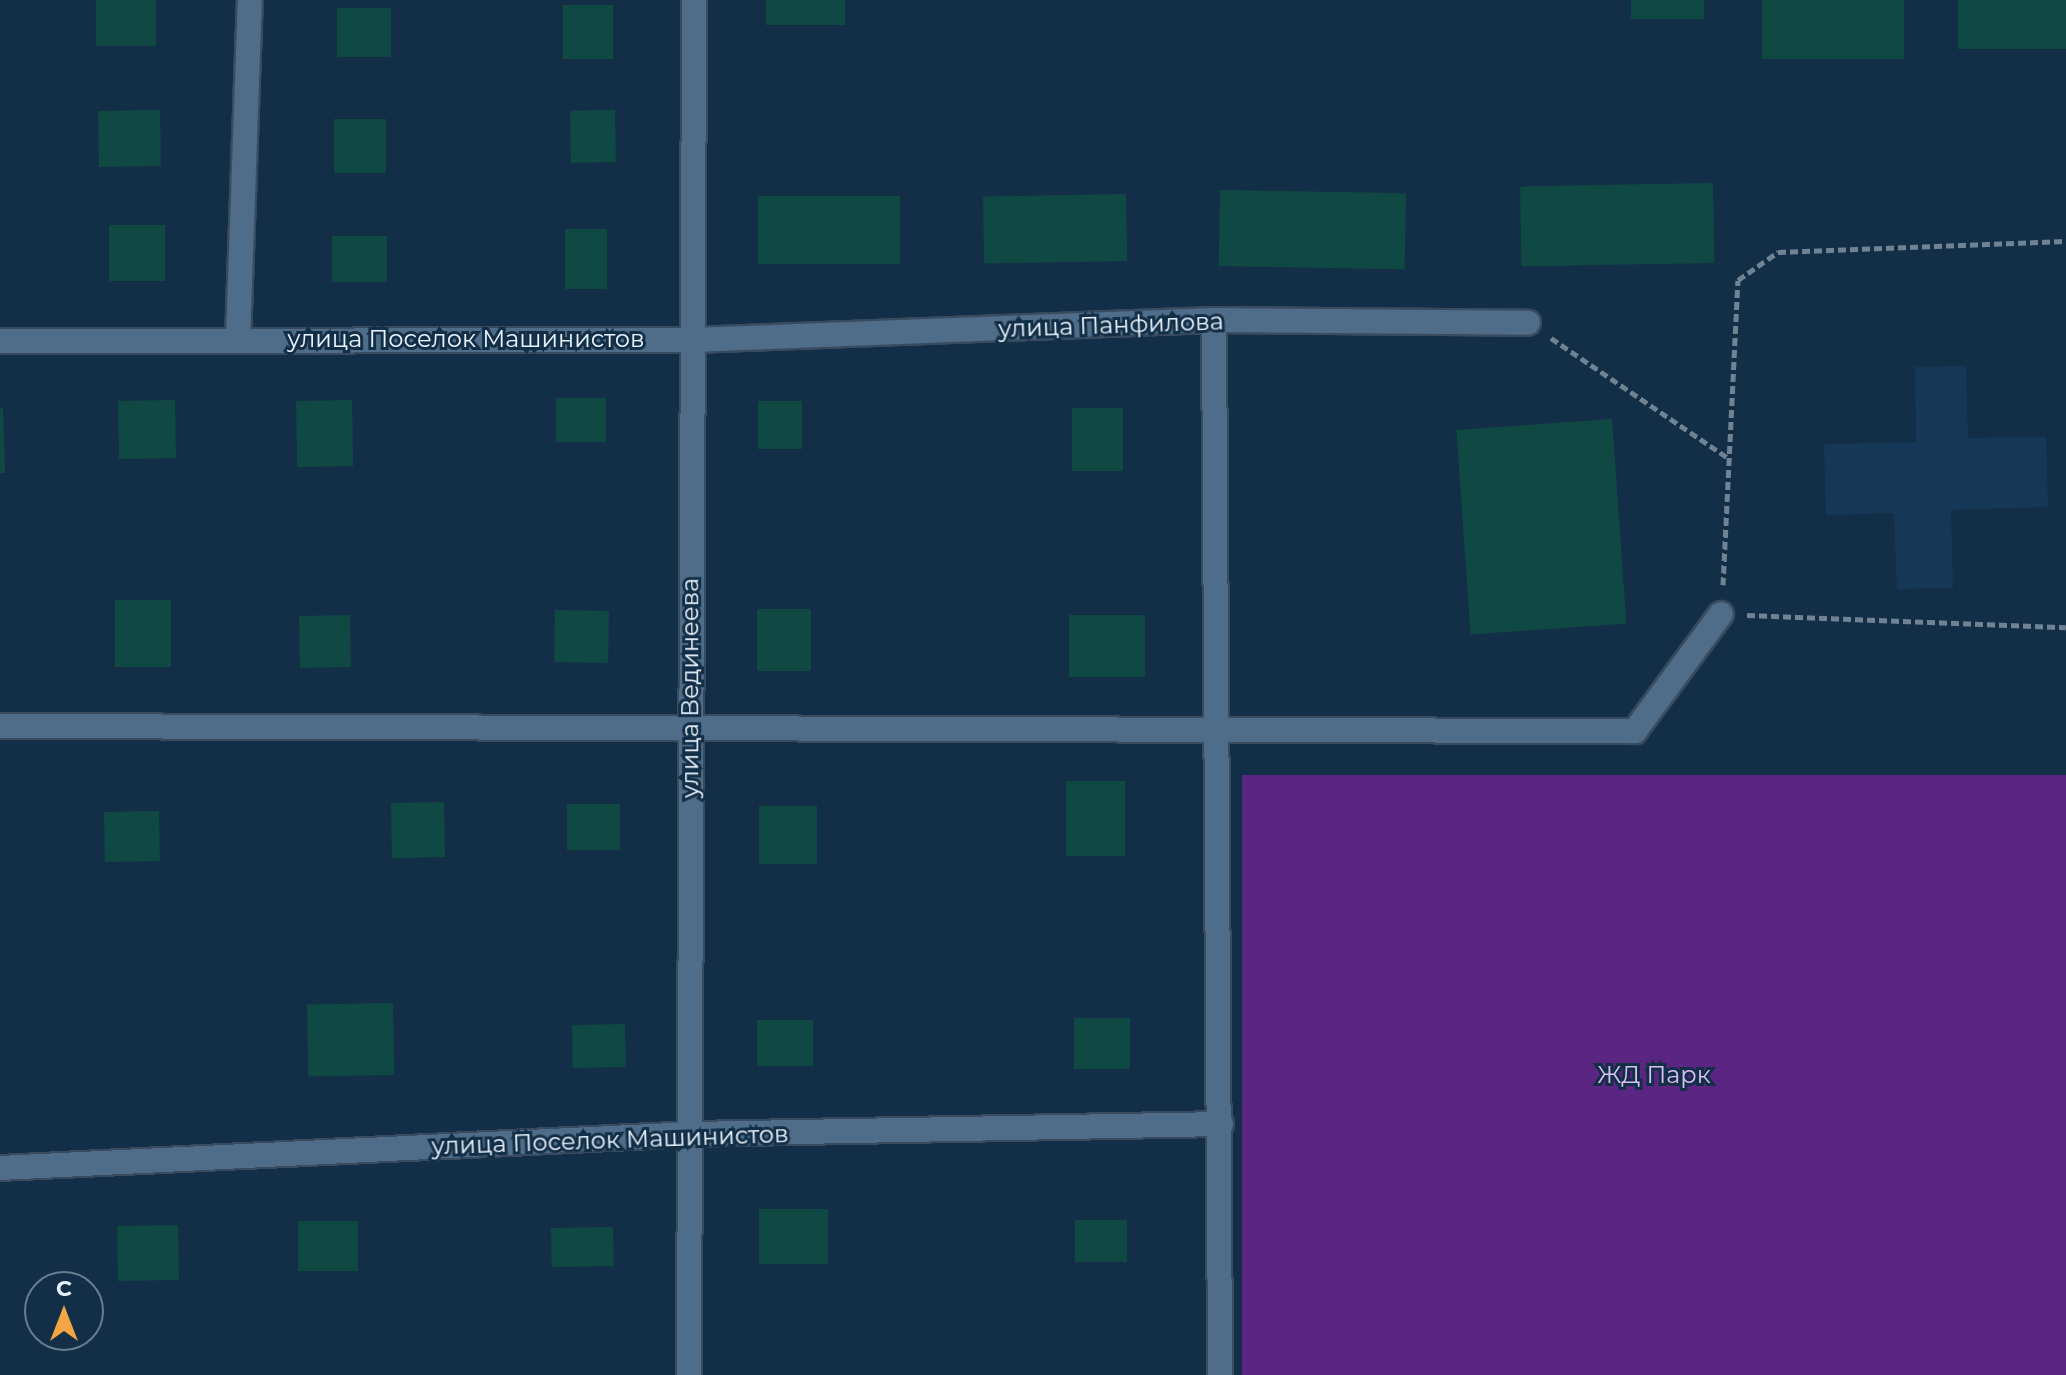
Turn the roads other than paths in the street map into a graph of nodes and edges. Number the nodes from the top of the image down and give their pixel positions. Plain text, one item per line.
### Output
1 (250, 0) edge
2 (694, 0) edge
3 (1214, 320) junction
4 (1528, 323) road end
5 (238, 339) junction
6 (693, 340) junction
7 (0, 341) edge
8 (1721, 614) road end
9 (0, 726) edge
10 (689, 731) junction
11 (1217, 731) junction
12 (1221, 1124) junction
13 (692, 1134) junction
14 (0, 1168) edge
15 (689, 1375) edge
16 (1220, 1375) edge

1 - 5 street
2 - 6 street, улица Вединеева
3 - 4 street, улица Панфилова
3 - 6 street, улица Панфилова
3 - 11 street
5 - 6 street, улица Поселок Машинистов
5 - 7 street, улица Поселок Машинистов
6 - 10 street, улица Вединеева
8 - 11 street
9 - 10 street
10 - 11 street
10 - 13 street, улица Вединеева
11 - 12 street
12 - 13 street, улица Поселок Машинистов
12 - 16 street
13 - 14 street, улица Поселок Машинистов
13 - 15 street, улица Вединеева

